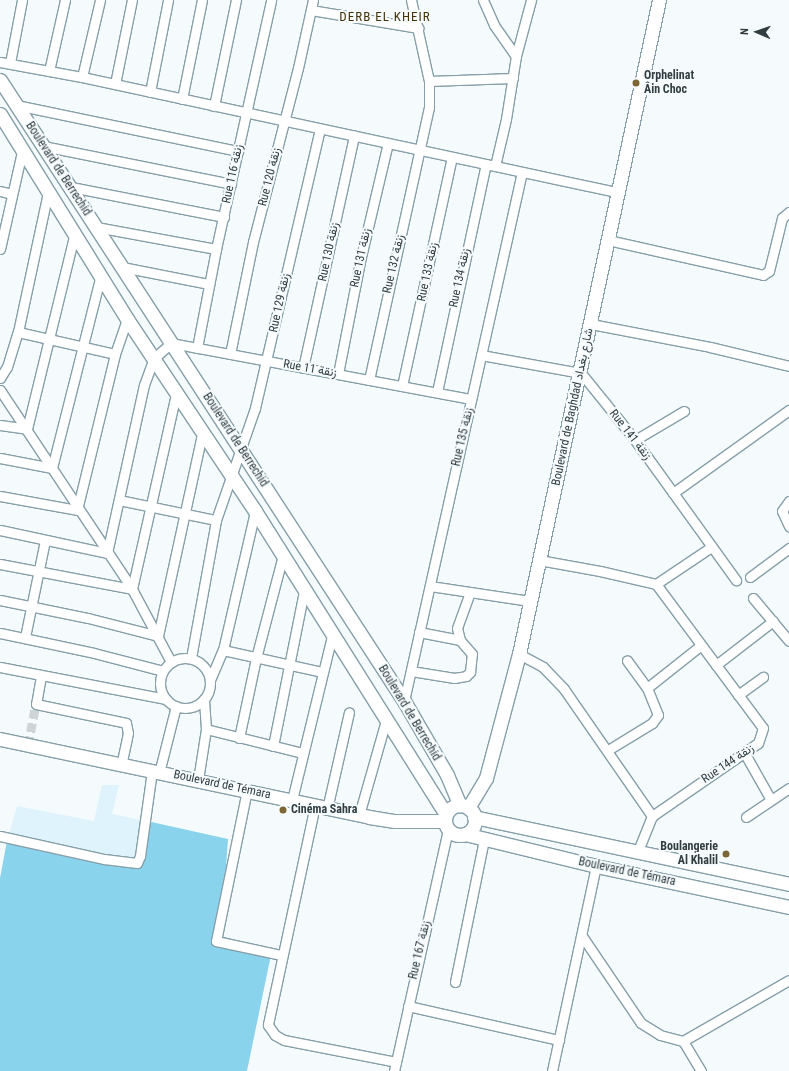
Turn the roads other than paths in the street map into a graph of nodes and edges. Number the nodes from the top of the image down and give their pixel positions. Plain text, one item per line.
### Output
1 (22, 0) edge
2 (65, 0) edge
3 (100, 0) edge
4 (132, 0) edge
5 (168, 0) edge
6 (202, 0) edge
7 (236, 0) edge
8 (271, 0) edge
9 (313, 0) edge
10 (411, 0) edge
11 (483, 0) edge
12 (531, 0) edge
13 (659, 0) edge
14 (311, 10) junction
15 (418, 28) junction
16 (516, 56) junction
17 (0, 62) edge
18 (10, 63) junction
19 (49, 71) junction
20 (82, 77) junction
21 (513, 78) junction
22 (0, 80) edge
23 (429, 81) junction
24 (115, 84) junction
25 (150, 92) junction
26 (182, 99) junction
27 (16, 105) junction
28 (214, 106) junction
29 (247, 113) junction
30 (0, 114) edge
31 (284, 121) junction
32 (320, 129) junction
33 (354, 136) junction
34 (388, 143) junction
35 (42, 146) junction
36 (420, 149) junction
37 (22, 151) junction
38 (238, 151) junction
39 (452, 157) junction
40 (490, 165) junction
41 (522, 172) junction
42 (231, 184) junction
43 (71, 187) junction
44 (0, 191) edge
45 (48, 192) junction
46 (616, 192) junction
47 (12, 194) junction
48 (789, 212) edge
49 (224, 217) junction
50 (96, 227) junction
51 (75, 232) junction
52 (608, 240) junction
53 (0, 249) edge
54 (216, 249) junction
55 (122, 267) junction
56 (101, 275) junction
57 (209, 284) junction
58 (127, 320) junction
59 (591, 324) junction
60 (18, 332) junction
61 (49, 338) junction
62 (171, 343) junction
63 (83, 345) junction
64 (197, 348) junction
65 (116, 354) junction
66 (230, 354) junction
67 (481, 355) junction
68 (154, 358) junction
69 (267, 361) junction
70 (789, 366) edge
71 (304, 368) junction
72 (581, 373) junction
73 (338, 374) junction
74 (0, 378) edge
75 (368, 380) junction
76 (402, 386) junction
77 (1, 391) edge
78 (437, 392) junction
79 (176, 394) junction
80 (471, 399) junction
81 (684, 410) dead end
82 (787, 414) edge
83 (0, 425) edge
84 (27, 429) junction
85 (202, 434) junction
86 (635, 440) junction
87 (240, 449) junction
88 (0, 458) edge
89 (52, 468) junction
90 (231, 475) junction
91 (674, 492) junction
92 (0, 496) edge
93 (119, 500) junction
94 (789, 501) edge
95 (151, 506) junction
96 (77, 510) junction
97 (255, 511) junction
98 (184, 513) junction
99 (216, 520) junction
100 (789, 526) edge
101 (0, 530) edge
102 (45, 540) junction
103 (711, 547) junction
104 (789, 548) edge
105 (107, 554) junction
106 (283, 555) junction
107 (539, 560) junction
108 (0, 564) edge
109 (38, 571) junction
110 (750, 577) dead end
111 (736, 580) dead end
112 (656, 584) junction
113 (430, 586) junction
114 (132, 589) junction
115 (304, 592) junction
116 (470, 592) junction
117 (753, 598) dead end
118 (0, 600) edge
119 (530, 601) junction
120 (31, 606) junction
121 (773, 621) junction
122 (419, 632) junction
123 (0, 633) edge
124 (158, 636) junction
125 (332, 636) junction
126 (25, 637) junction
127 (460, 640) junction
128 (789, 641) edge
129 (700, 646) junction
130 (223, 650) junction
131 (519, 654) junction
132 (191, 658) junction
133 (256, 658) junction
134 (627, 660) dead end
135 (171, 662) junction
136 (289, 665) junction
137 (716, 666) junction
138 (0, 668) edge
139 (163, 671) junction
140 (411, 671) junction
141 (322, 672) junction
142 (41, 676) junction
143 (763, 677) dead end
144 (210, 680) junction
145 (646, 688) junction
146 (738, 695) junction
147 (166, 699) junction
148 (204, 699) junction
149 (404, 702) junction
150 (176, 706) junction
151 (349, 712) dead end
152 (386, 720) junction
153 (206, 729) junction
154 (240, 738) junction
155 (0, 742) edge
156 (273, 746) junction
157 (608, 750) junction
158 (303, 753) junction
159 (744, 754) junction
160 (121, 765) junction
161 (156, 772) junction
162 (198, 780) junction
163 (789, 788) edge
164 (247, 790) junction
165 (292, 800) junction
166 (771, 800) junction
167 (321, 807) junction
168 (468, 810) junction
169 (359, 815) junction
170 (652, 816) junction
171 (746, 817) dead end
172 (446, 821) junction
173 (465, 834) junction
174 (0, 836) edge
175 (484, 840) junction
176 (638, 851) junction
177 (596, 866) junction
178 (789, 884) edge
179 (789, 907) edge
180 (582, 936) junction
181 (281, 955) junction
182 (789, 980) edge
183 (455, 982) dead end
184 (408, 1006) junction
185 (559, 1040) junction
186 (683, 1040) junction
187 (395, 1066) edge
188 (552, 1071) edge
189 (701, 1071) edge

1 - 18 street
2 - 19 street
3 - 20 street
4 - 24 street
5 - 25 street
6 - 26 street
7 - 28 street
8 - 29 street, Rue 116 زنقة
9 - 14 street, Rue 120 زنقة
10 - 15 street, Rue 132 زنقة
11 - 16 street
12 - 16 street, Rue 134 زنقة
13 - 46 street, Boulevard de Baghdad شارع بغداد
14 - 15 street
14 - 31 street, Rue 120 زنقة
15 - 23 street, Rue 132 زنقة
16 - 21 street, Rue 134 زنقة
17 - 18 street
18 - 19 street
19 - 20 street
20 - 24 street
21 - 23 street
21 - 40 street, Rue 134 زنقة
22 - 27 street, Boulevard de Berrechid
23 - 36 street, Rue 132 زنقة
24 - 25 street
25 - 26 street
26 - 28 street
27 - 35 street, Boulevard de Berrechid
27 - 38 street
28 - 29 street
29 - 31 street
29 - 38 street, Rue 116 زنقة
30 - 37 street, Boulevard de Berrechid
31 - 32 street
31 - 66 street, Rue 120 زنقة
32 - 33 street
32 - 69 street, Rue 129 زنقة
33 - 34 street
33 - 71 street, Rue 130 زنقة
34 - 36 street
34 - 73 street, Rue 131 زنقة
35 - 42 street
35 - 43 street, Boulevard de Berrechid
36 - 39 street
36 - 75 street, Rue 132 زنقة
37 - 45 street, Boulevard de Berrechid
37 - 47 street
38 - 42 street, Rue 116 زنقة
39 - 40 street
39 - 76 street, Rue 133 زنقة
40 - 41 street
40 - 78 street, Rue 134 زنقة
41 - 46 street
41 - 67 street, Rue 135 زنقة
42 - 49 street, Rue 116 زنقة
43 - 49 street
43 - 50 street, Boulevard de Berrechid
44 - 47 street
45 - 51 street, Boulevard de Berrechid
45 - 60 street
46 - 52 street, Boulevard de Baghdad شارع بغداد
47 - 53 street
48 - 52 street
49 - 54 street, Rue 116 زنقة
50 - 54 street
50 - 55 street, Boulevard de Berrechid
51 - 56 street, Boulevard de Berrechid
51 - 61 street
52 - 59 street, Boulevard de Baghdad شارع بغداد
54 - 57 street, Rue 116 زنقة
55 - 57 street
55 - 62 street, Boulevard de Berrechid
56 - 58 street, Boulevard de Berrechid
56 - 63 street
57 - 64 street, Rue 116 زنقة
58 - 65 street
58 - 68 street, Boulevard de Berrechid
59 - 70 street
59 - 72 street, Boulevard de Baghdad شارع بغداد
60 - 61 street
60 - 74 street
61 - 63 street
61 - 84 street
62 - 64 street, Rue 11 زنقة
62 - 68 street
62 - 87 street, Boulevard de Berrechid
63 - 65 street
63 - 89 street
64 - 66 street, Rue 11 زنقة
65 - 96 street
66 - 69 street, Rue 11 زنقة
67 - 72 street
67 - 80 street, Rue 135 زنقة
68 - 79 street, Boulevard de Berrechid
68 - 93 street
69 - 71 street, Rue 11 زنقة
69 - 87 street, Rue 129 زنقة
71 - 73 street, Rue 11 زنقة
72 - 86 street, Rue 141 زنقة
72 - 107 street, Boulevard de Baghdad شارع بغداد
73 - 75 street, Rue 11 زنقة
75 - 76 street, Rue 11 زنقة
76 - 78 street, Rue 11 زنقة
77 - 84 street
78 - 80 street, Rue 11 زنقة
79 - 85 street, Boulevard de Berrechid
79 - 95 street
80 - 113 street, Rue 135 زنقة
81 - 86 street
82 - 91 street
83 - 84 street
84 - 89 street
85 - 90 street, Boulevard de Berrechid
85 - 98 street
86 - 91 street, Rue 141 زنقة
87 - 90 street, Rue 129 زنقة
87 - 149 street, Boulevard de Berrechid
88 - 89 street
89 - 96 street
90 - 97 street, Boulevard de Berrechid
90 - 99 street, Rue 129 زنقة
91 - 103 street, Rue 141 زنقة
92 - 96 street
93 - 95 street
93 - 105 street
94 - 100 street
95 - 98 street
95 - 114 street
96 - 105 street
97 - 106 street, Boulevard de Berrechid
97 - 130 street
98 - 99 street
98 - 124 street
99 - 132 street, Rue 129 زنقة
101 - 102 street
102 - 105 street
102 - 109 street
103 - 111 street, Rue 141 زنقة
103 - 112 street
104 - 110 street
105 - 114 street
106 - 115 street, Boulevard de Berrechid
106 - 133 street
107 - 112 street
107 - 119 street, Boulevard de Baghdad شارع بغداد
108 - 109 street
109 - 114 street
109 - 120 street
112 - 129 street, Rue 144 زنقة
113 - 116 street
113 - 122 street, Rue 135 زنقة
114 - 124 street
115 - 125 street, Boulevard de Berrechid
115 - 136 street
116 - 119 street
116 - 127 street
117 - 121 street
118 - 120 street
119 - 131 street, Boulevard de Baghdad شارع بغداد
120 - 124 street
120 - 126 street
121 - 128 street
121 - 137 street
122 - 127 street
122 - 140 street, Rue 135 زنقة
123 - 126 street
124 - 135 street
125 - 141 street
125 - 152 street, Boulevard de Berrechid
126 - 139 street
127 - 140 street
129 - 137 street, Rue 144 زنقة
129 - 145 street
130 - 133 street
130 - 144 street
131 - 157 street
131 - 168 street, Boulevard de Baghdad شارع بغداد
132 - 135 street
132 - 144 street
133 - 136 street
133 - 154 street
134 - 145 street
135 - 139 street
136 - 141 street
136 - 156 street
137 - 146 street, Rue 144 زنقة
138 - 142 street
139 - 147 street
140 - 149 street, Rue 135 زنقة
141 - 158 street
142 - 147 street
142 - 160 street
143 - 146 street
144 - 148 street
145 - 157 street
146 - 159 street, Rue 144 زنقة
147 - 150 street
148 - 150 street
148 - 153 street
149 - 168 street, Boulevard de Berrechid
150 - 161 street
151 - 167 street
152 - 169 street
152 - 172 street, Boulevard de Berrechid
153 - 154 street
153 - 162 street
154 - 156 street
155 - 160 street, Boulevard de Témara
156 - 158 street
157 - 170 street
158 - 165 street
159 - 166 street
159 - 170 street, Rue 144 زنقة
160 - 161 street, Boulevard de Témara
161 - 162 street, Boulevard de Témara
161 - 174 street
162 - 164 street, Boulevard de Témara
163 - 166 street
164 - 165 street, Boulevard de Témara
164 - 181 street
165 - 167 street, Boulevard de Témara
166 - 171 street
167 - 169 street, Boulevard de Témara
167 - 181 street
168 - 172 street
168 - 173 street
168 - 176 street, Boulevard de Témara
169 - 172 street, Boulevard de Témara
170 - 176 street
172 - 173 street
172 - 184 street, Rue 167 زنقة
173 - 175 street, Boulevard de Témara
175 - 177 street, Boulevard de Témara
175 - 183 street
176 - 178 street, Boulevard de Témara
177 - 179 street, Boulevard de Témara
177 - 180 street
180 - 185 street
180 - 186 street
181 - 187 street
182 - 186 street
184 - 185 street
184 - 187 street, Rue 167 زنقة
185 - 188 street
186 - 189 street

